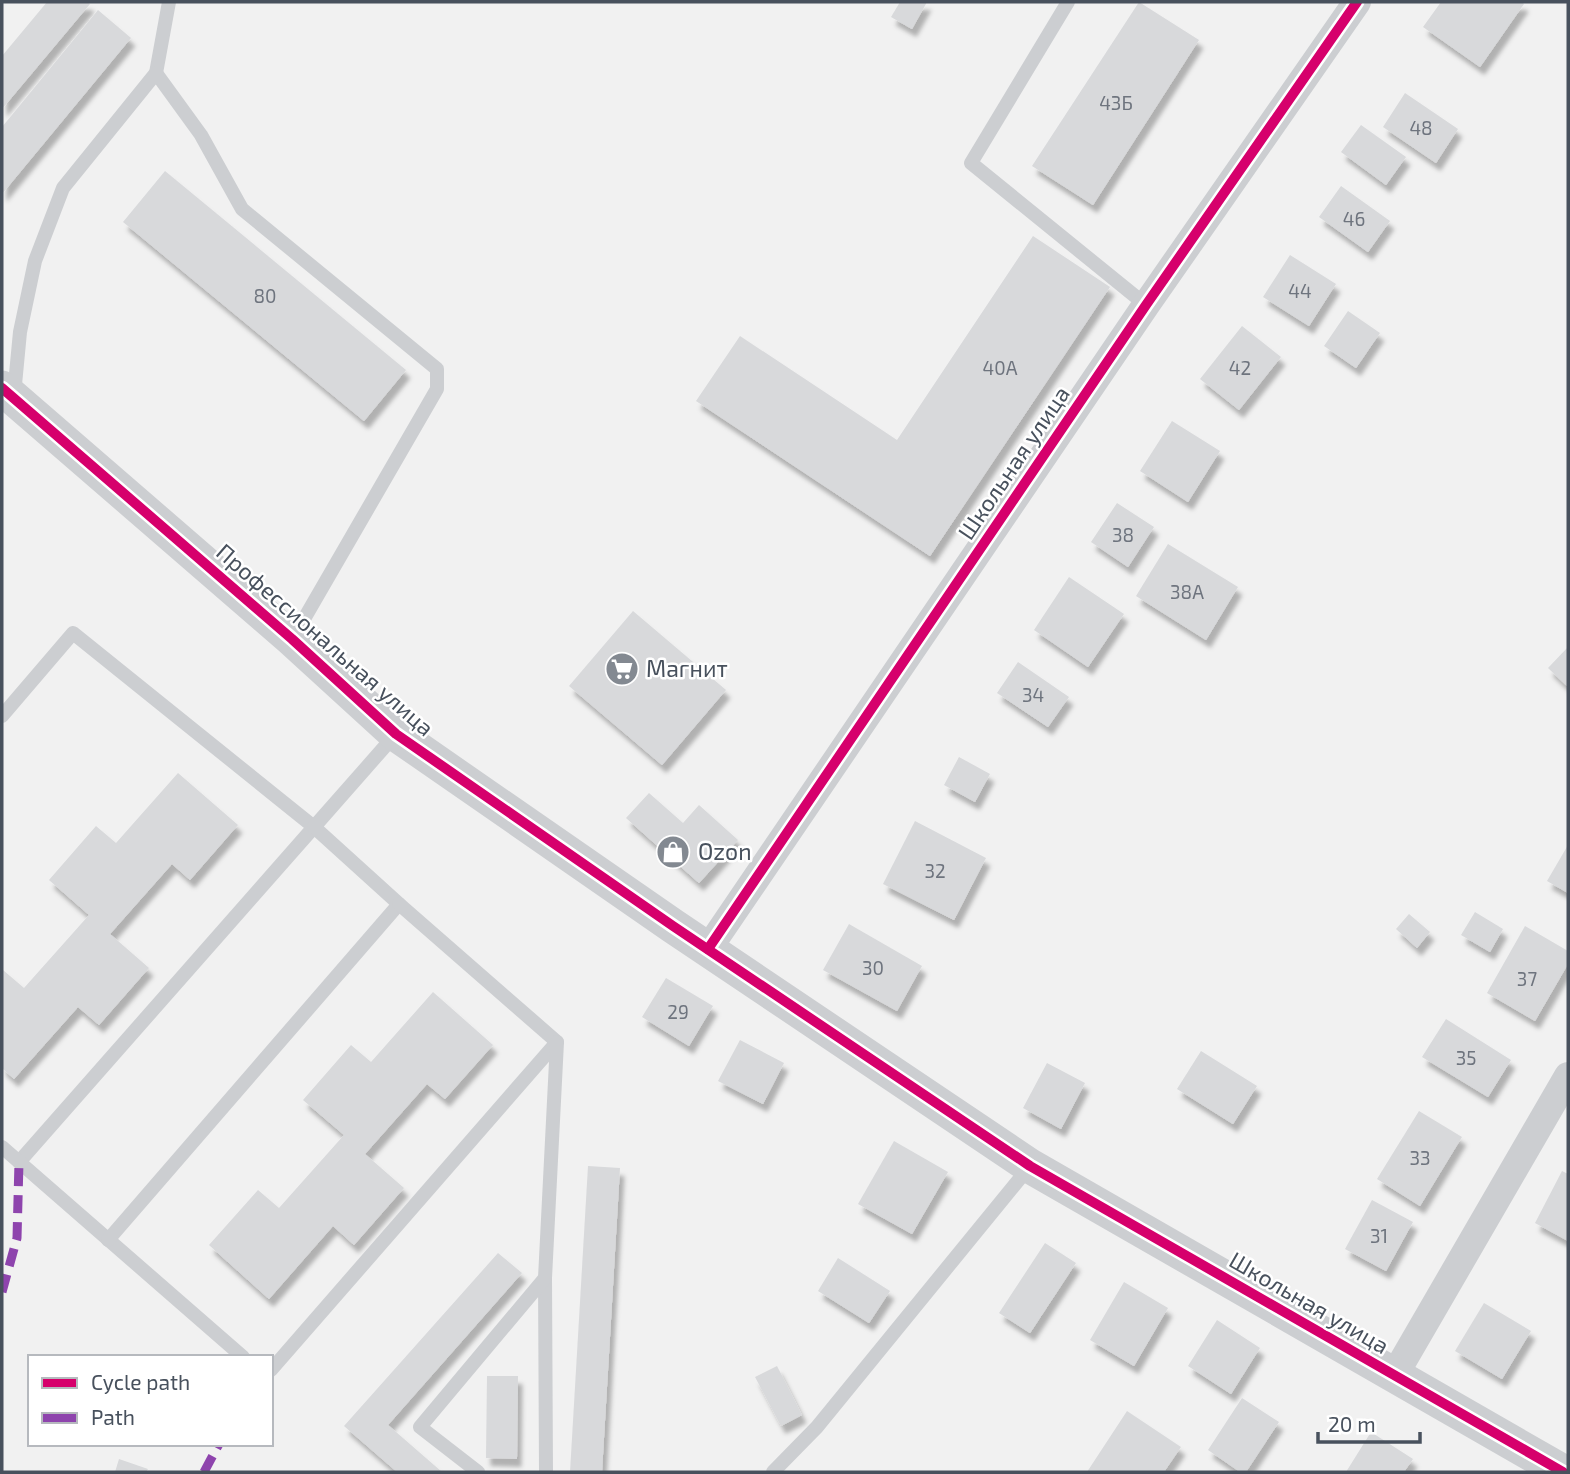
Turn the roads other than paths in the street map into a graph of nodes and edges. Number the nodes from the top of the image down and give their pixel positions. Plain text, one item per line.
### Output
1 (169, 2) edge
2 (1068, 2) edge
3 (1357, 2) edge
4 (156, 73) junction
5 (1146, 305) junction
6 (8, 393) edge
7 (292, 639) junction
8 (2, 716) edge
9 (396, 734) junction
10 (314, 827) junction
11 (399, 904) junction
12 (708, 949) junction
13 (557, 1042) junction
14 (1568, 1076) edge
15 (2, 1147) edge
16 (19, 1162) junction
17 (1033, 1167) junction
18 (108, 1240) junction
19 (545, 1278) junction
20 (241, 1355) edge
21 (273, 1368) edge
22 (1394, 1376) junction
23 (478, 1472) edge
24 (546, 1472) edge
25 (773, 1472) edge
26 (1563, 1472) edge

1 - 4 lane
2 - 5 lane
3 - 5 street, Школьная улица
4 - 6 lane
4 - 7 lane
5 - 12 street, Школьная улица
6 - 7 street, Профессиональная улица
7 - 9 street, Профессиональная улица
8 - 10 lane
9 - 10 lane
9 - 12 street, Профессиональная улица
10 - 11 lane
10 - 16 lane
11 - 13 lane
11 - 18 lane
12 - 17 street, Школьная улица
13 - 19 lane
13 - 21 lane
14 - 22 street, Школьная улица
15 - 16 lane
16 - 18 lane
17 - 22 street, Школьная улица
17 - 25 lane
18 - 20 lane
19 - 23 lane
19 - 24 lane
22 - 26 street, Школьная улица

